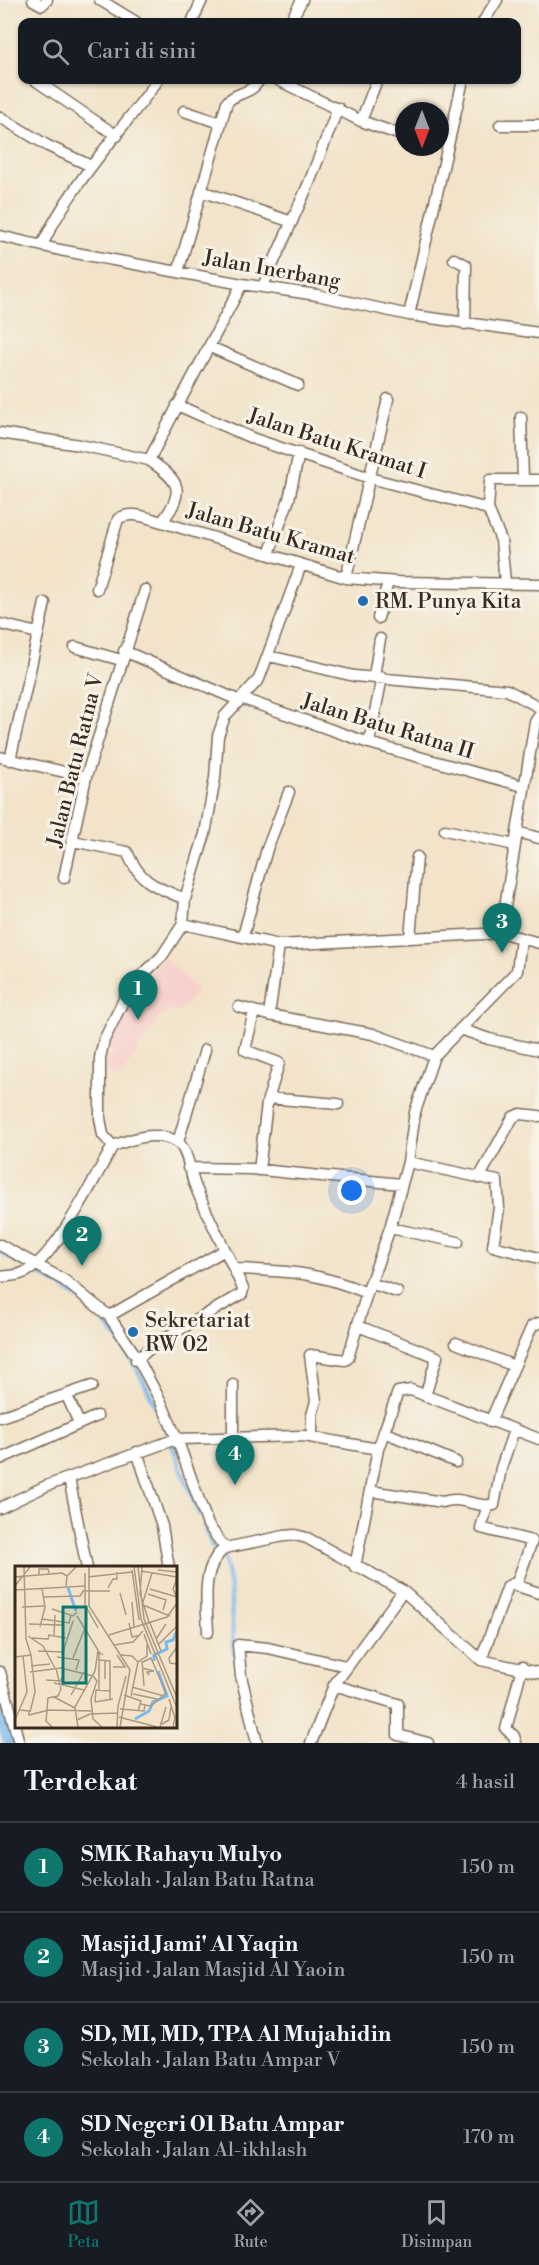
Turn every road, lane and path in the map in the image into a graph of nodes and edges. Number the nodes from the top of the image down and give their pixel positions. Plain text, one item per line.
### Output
1 (33, 0) edge
2 (47, 0) edge
3 (100, 0) edge
4 (202, 0) edge
5 (302, 0) edge
6 (497, 0) edge
7 (129, 18) edge
8 (194, 18) edge
9 (292, 18) edge
10 (486, 18) edge
11 (41, 84) edge
12 (155, 84) edge
13 (256, 84) edge
14 (287, 84) edge
15 (375, 84) edge
16 (462, 84) edge
17 (338, 108) junction
18 (184, 111) dead end
19 (0, 117) edge
20 (361, 121) junction
21 (221, 123) junction
22 (500, 125) dead end
23 (539, 125) edge
24 (449, 126) edge
25 (395, 132) edge
26 (117, 136) junction
27 (441, 156) edge
28 (91, 166) junction
29 (201, 191) junction
30 (292, 222) junction
31 (0, 236) edge
32 (42, 245) junction
33 (454, 259) dead end
34 (178, 272) junction
35 (242, 284) junction
36 (263, 286) junction
37 (410, 315) junction
38 (465, 324) junction
39 (539, 333) edge
40 (210, 347) junction
41 (298, 385) dead end
42 (387, 399) dead end
43 (177, 405) junction
44 (521, 417) dead end
45 (0, 433) edge
46 (299, 453) junction
47 (149, 460) junction
48 (370, 478) junction
49 (523, 479) junction
50 (539, 480) edge
51 (488, 508) junction
52 (162, 522) junction
53 (269, 554) junction
54 (301, 565) junction
55 (346, 578) junction
56 (388, 582) junction
57 (505, 582) junction
58 (539, 584) edge
59 (97, 589) dead end
60 (145, 590) dead end
61 (45, 603) dead end
62 (378, 618) dead end
63 (0, 624) edge
64 (38, 633) junction
65 (380, 639) dead end
66 (75, 646) dead end
67 (122, 656) junction
68 (269, 657) junction
69 (378, 677) junction
70 (241, 700) junction
71 (539, 707) edge
72 (539, 716) edge
73 (369, 743) junction
74 (5, 758) edge
75 (86, 777) junction
76 (523, 786) junction
77 (290, 792) dead end
78 (445, 830) dead end
79 (517, 832) junction
80 (539, 838) edge
81 (73, 841) junction
82 (515, 845) junction
83 (417, 857) dead end
84 (63, 878) dead end
85 (185, 899) junction
86 (183, 924) junction
87 (503, 933) junction
88 (243, 936) junction
89 (410, 938) junction
90 (521, 939) junction
91 (539, 943) edge
92 (279, 945) junction
93 (239, 1007) dead end
94 (254, 1012) junction
95 (269, 1015) junction
96 (460, 1029) junction
97 (205, 1050) dead end
98 (539, 1050) edge
99 (434, 1056) junction
100 (268, 1098) junction
101 (338, 1104) dead end
102 (539, 1116) edge
103 (178, 1142) junction
104 (113, 1146) junction
105 (408, 1162) junction
106 (188, 1168) junction
107 (259, 1170) junction
108 (479, 1178) junction
109 (401, 1184) junction
110 (390, 1228) junction
111 (458, 1242) dead end
112 (0, 1245) edge
113 (225, 1250) junction
114 (539, 1258) edge
115 (35, 1265) junction
116 (235, 1269) junction
117 (0, 1277) edge
118 (368, 1288) junction
119 (397, 1293) dead end
120 (109, 1316) junction
121 (539, 1323) edge
122 (358, 1326) junction
123 (456, 1343) dead end
124 (137, 1360) junction
125 (514, 1366) junction
126 (233, 1385) dead end
127 (92, 1386) dead end
128 (67, 1396) junction
129 (425, 1396) junction
130 (97, 1416) dead end
131 (0, 1417) edge
132 (490, 1422) junction
133 (80, 1423) junction
134 (514, 1430) junction
135 (384, 1432) junction
136 (233, 1436) junction
137 (312, 1437) junction
138 (177, 1439) junction
139 (539, 1439) edge
140 (378, 1449) junction
141 (137, 1452) junction
142 (0, 1459) edge
143 (456, 1462) dead end
144 (69, 1478) junction
145 (370, 1491) junction
146 (488, 1505) junction
147 (0, 1508) edge
148 (221, 1552) junction
149 (87, 1566) edge
150 (169, 1566) edge
151 (355, 1567) junction
152 (516, 1585) junction
153 (403, 1591) junction
154 (539, 1593) edge
155 (208, 1632) dead end
156 (481, 1660) junction
157 (346, 1666) junction
158 (522, 1667) junction
159 (0, 1672) edge
160 (539, 1673) edge
161 (334, 1685) junction
162 (12, 1700) edge
163 (15, 1718) edge
164 (17, 1728) edge
165 (19, 1743) edge
166 (257, 1743) edge
167 (311, 1743) edge
168 (428, 1743) edge
169 (516, 1743) edge

1 - 2 street
3 - 7 street
4 - 8 street
5 - 9 street
6 - 10 street
11 - 26 street
12 - 26 street
13 - 21 street
14 - 17 street
15 - 20 street
16 - 24 street
17 - 20 street
17 - 30 street
18 - 21 street
19 - 28 street
20 - 25 street
21 - 29 street
22 - 23 street
26 - 28 street
27 - 37 street
28 - 32 street
29 - 30 street
29 - 34 street
30 - 36 street
31 - 32 street, Jalan Inerbang
32 - 34 street, Jalan Inerbang
33 - 38 street
34 - 35 street, Jalan Inerbang
35 - 36 street, Jalan Inerbang
35 - 40 street
36 - 37 street, Jalan Inerbang
37 - 38 street, Jalan Inerbang
38 - 39 street, Jalan Inerbang
40 - 41 street
40 - 43 street
42 - 48 street
43 - 46 street, Jalan Batu Kramat I
43 - 47 street
44 - 49 street
45 - 47 street
46 - 48 street, Jalan Batu Kramat I
46 - 53 street
47 - 52 street, Jalan Batu Kramat
48 - 51 street, Jalan Batu Kramat I
48 - 55 street
49 - 50 street
49 - 51 street
51 - 57 street
52 - 53 street, Jalan Batu Kramat
52 - 59 street
53 - 54 street, Jalan Batu Kramat
54 - 55 street, Jalan Batu Kramat
54 - 68 street
55 - 56 street, Jalan Batu Kramat
56 - 57 street, Jalan Batu Kramat
56 - 62 street
57 - 58 street, Jalan Batu Kramat
60 - 67 street, Jalan Batu Ratna V
61 - 64 street
63 - 64 street
64 - 74 street
65 - 69 street
66 - 67 street
67 - 70 street, Jalan Batu Ratna V
67 - 75 street, Jalan Batu Ratna V
68 - 69 street
68 - 70 street
69 - 71 street
69 - 73 street
70 - 73 street, Jalan Batu Ratna II
70 - 85 street
72 - 76 street
73 - 76 street, Jalan Batu Ratna II
74 - 75 street
75 - 81 street, Jalan Batu Ratna V
76 - 79 street
77 - 88 street
78 - 82 street
79 - 80 street
79 - 82 street
81 - 84 street, Jalan Batu Ratna V
81 - 85 street
82 - 87 street
83 - 89 street
85 - 86 street
86 - 88 street
86 - 104 street
87 - 89 street
87 - 90 street
88 - 92 street
89 - 92 street
90 - 91 street
90 - 96 street
92 - 95 street
93 - 94 street
94 - 95 street
94 - 100 street
95 - 99 street
96 - 98 street
96 - 99 street
97 - 103 street
99 - 105 street
100 - 101 street
100 - 107 street
102 - 108 street
103 - 104 street
103 - 106 street
104 - 115 street
105 - 108 street
105 - 109 street
106 - 107 street
106 - 113 street
107 - 109 street
108 - 114 street
109 - 110 street
110 - 111 street
110 - 118 street
112 - 115 street
113 - 116 street
113 - 120 street
115 - 117 street
115 - 120 street
116 - 118 street
116 - 124 street
118 - 119 street
118 - 122 street
120 - 124 street
121 - 125 street
122 - 129 street
122 - 137 street
123 - 125 street
124 - 138 street
125 - 132 street
126 - 136 street
127 - 128 street
128 - 131 street
128 - 133 street
129 - 132 street
129 - 135 street
130 - 133 street
132 - 134 street
133 - 142 street
134 - 139 street
134 - 146 street
135 - 140 street
135 - 143 street
136 - 137 street
136 - 138 street
137 - 140 street
138 - 141 street
138 - 148 street
140 - 145 street
141 - 144 street
141 - 150 street
144 - 147 street
144 - 149 street
145 - 146 street
145 - 151 street
146 - 152 street
148 - 151 street
148 - 155 street
151 - 153 street
152 - 154 street
152 - 156 street
153 - 156 street
153 - 157 street
156 - 158 street
157 - 161 street
157 - 166 street
158 - 160 street
158 - 169 street
159 - 162 street
161 - 167 street
161 - 168 street
162 - 163 street
164 - 165 street

